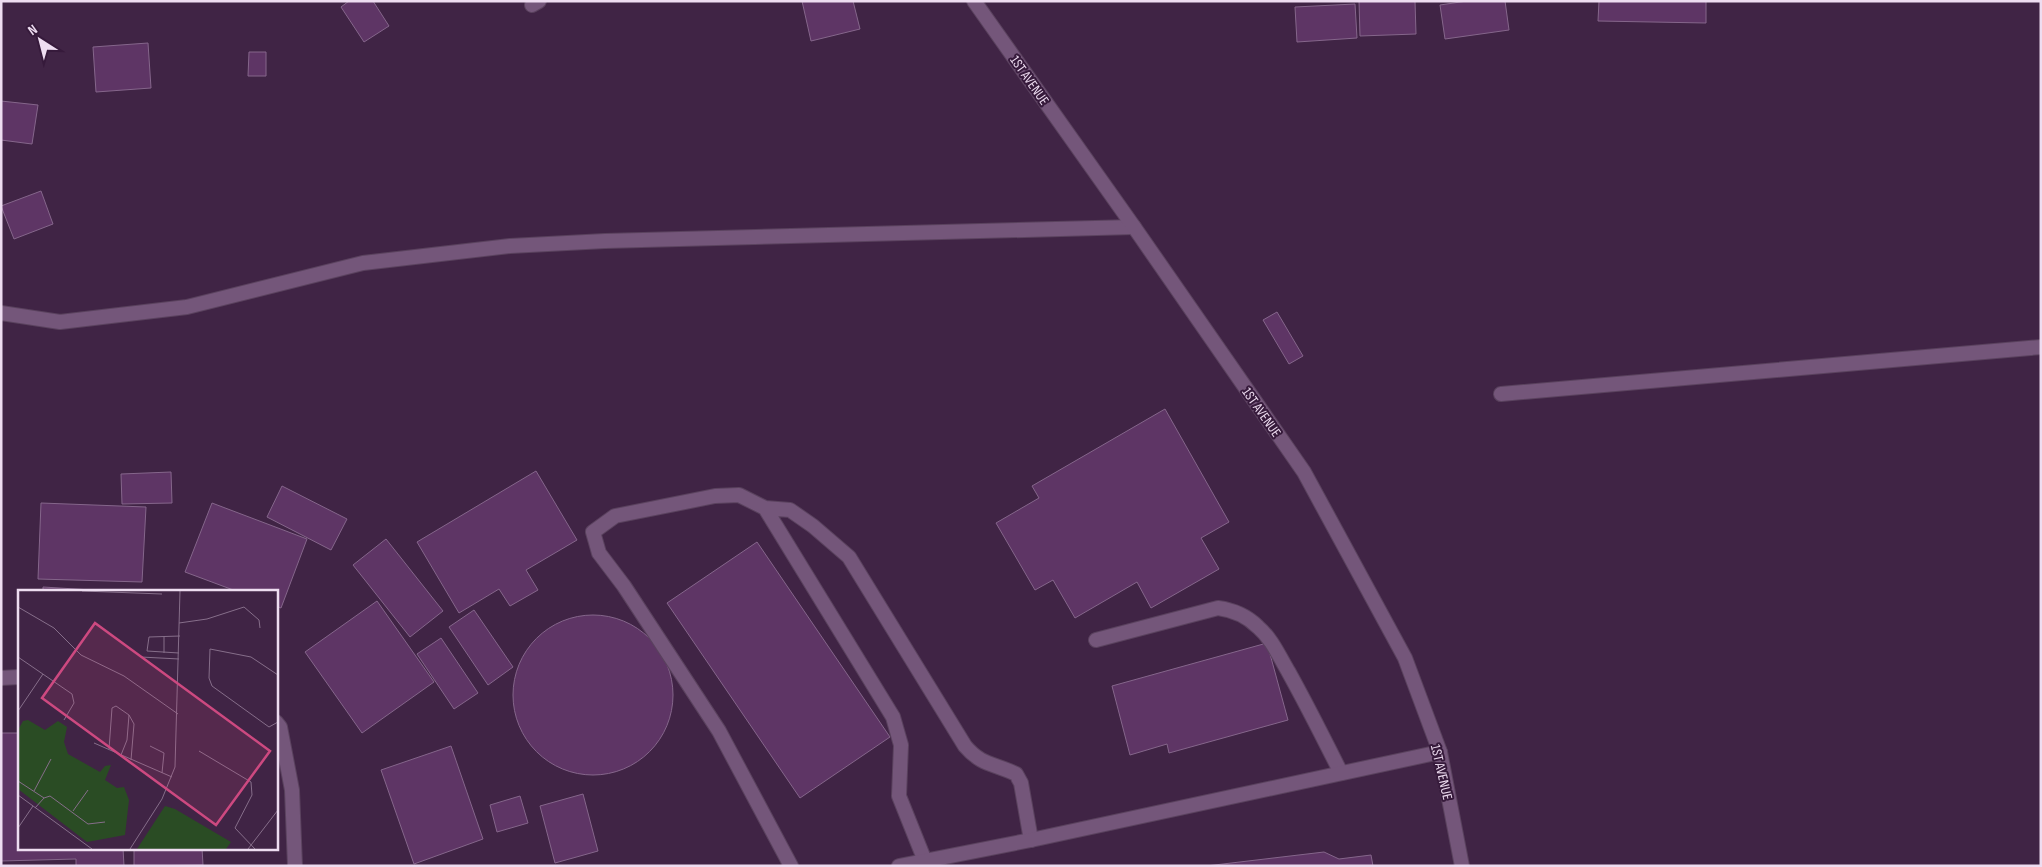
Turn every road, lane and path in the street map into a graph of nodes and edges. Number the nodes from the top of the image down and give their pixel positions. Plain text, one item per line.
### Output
1 (974, 1) edge
2 (1134, 228) junction
3 (1, 313) edge
4 (2041, 347) edge
5 (1501, 394) dead end
6 (765, 508) junction
7 (1096, 640) dead end
8 (1, 678) edge
9 (18, 678) edge
10 (278, 724) edge
11 (1440, 752) junction
12 (1341, 773) junction
13 (1031, 840) junction
14 (925, 862) junction
15 (295, 866) edge
16 (791, 866) edge
17 (899, 866) edge
18 (1462, 866) edge

1 - 2 street, 1ST AVENUE
2 - 3 street
2 - 11 street, 1ST AVENUE
4 - 5 street
6 - 13 street
6 - 14 street
6 - 16 street
7 - 12 street
8 - 9 street
10 - 15 street
11 - 12 street
11 - 18 street, 1ST AVENUE
12 - 13 street
13 - 14 street
14 - 17 street

